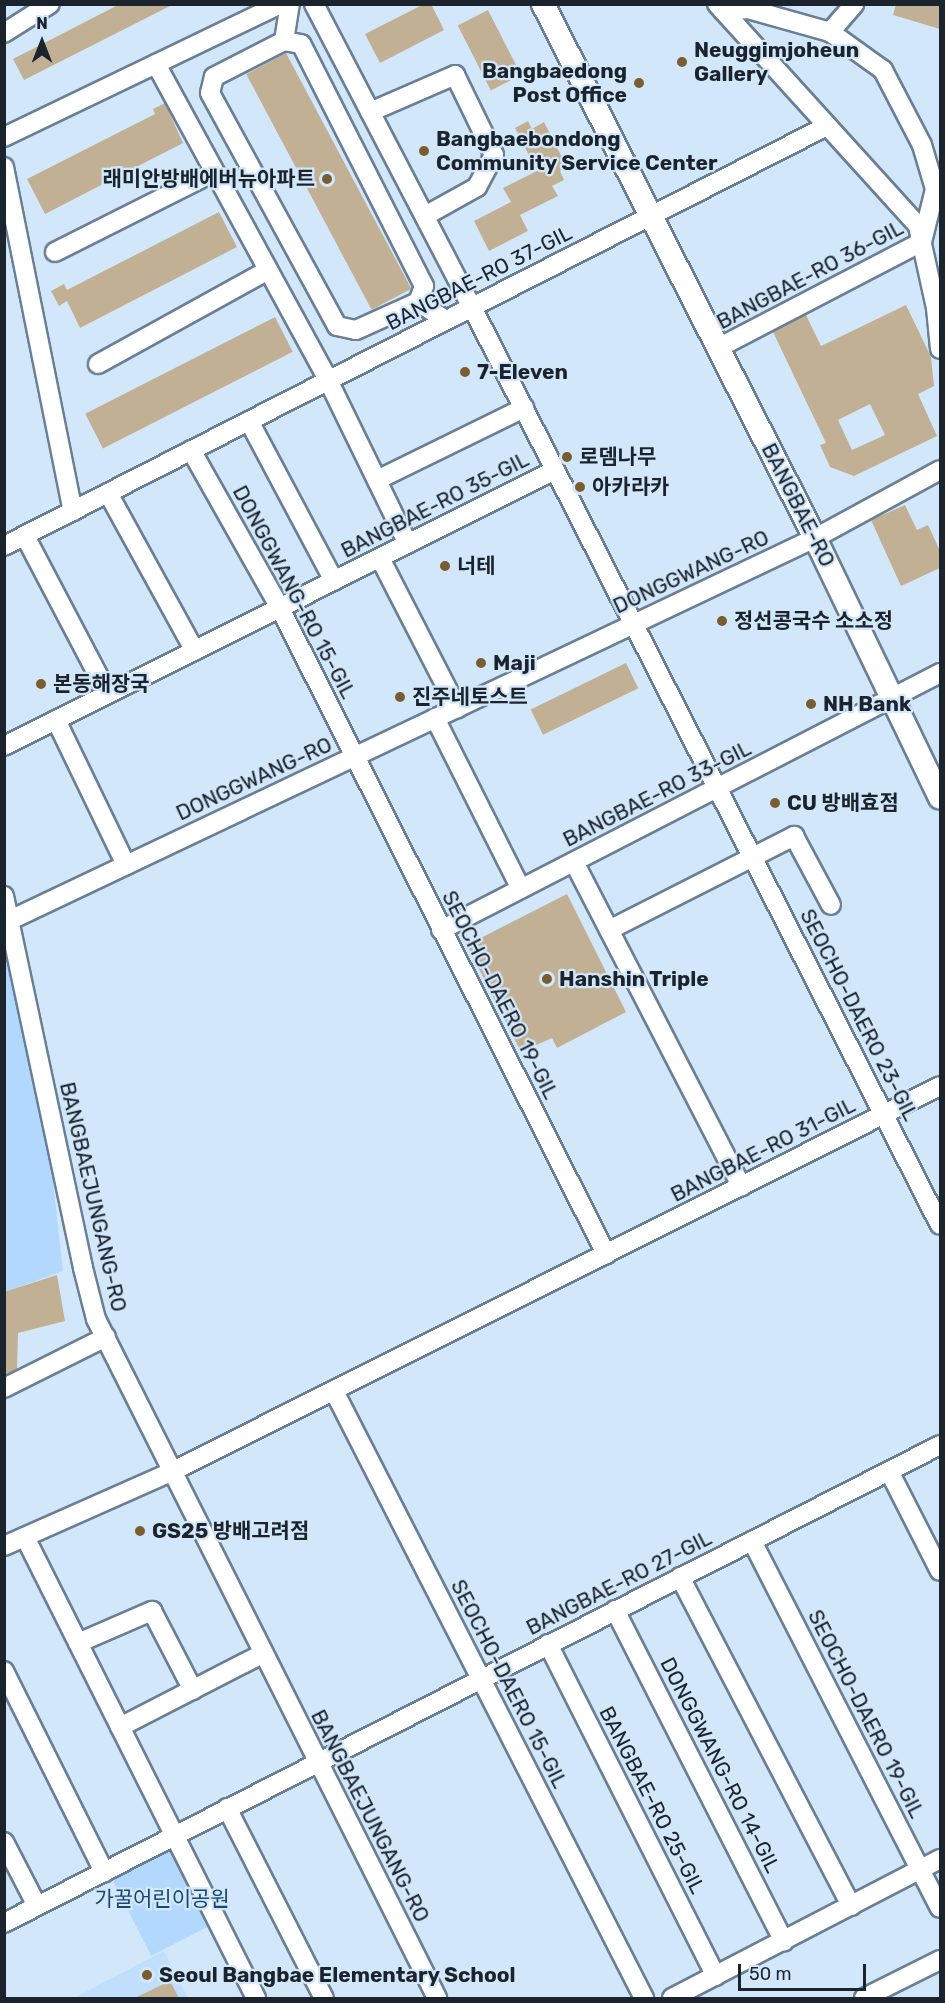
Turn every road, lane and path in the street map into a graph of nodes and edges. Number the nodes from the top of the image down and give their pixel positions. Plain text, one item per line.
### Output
1 (50, 4) edge
2 (280, 4) edge
3 (290, 4) edge
4 (314, 4) edge
5 (543, 4) edge
6 (854, 4) edge
7 (720, 8) edge
8 (830, 32) junction
9 (4, 33) edge
10 (284, 41) junction
11 (156, 64) junction
12 (370, 112) junction
13 (827, 126) junction
14 (4, 137) edge
15 (4, 167) edge
16 (214, 172) junction
17 (651, 215) junction
18 (424, 216) junction
19 (922, 242) junction
20 (55, 252) dead end
21 (268, 270) junction
22 (418, 302) junction
23 (472, 307) junction
24 (446, 320) junction
25 (718, 348) junction
26 (940, 348) edge
27 (98, 364) dead end
28 (328, 380) junction
29 (524, 408) junction
30 (249, 421) junction
31 (190, 450) junction
32 (555, 470) junction
33 (940, 470) edge
34 (377, 480) junction
35 (108, 493) junction
36 (73, 511) junction
37 (25, 536) junction
38 (815, 538) junction
39 (408, 544) junction
40 (4, 546) edge
41 (380, 558) junction
42 (334, 581) junction
43 (280, 608) junction
44 (634, 624) junction
45 (195, 651) junction
46 (940, 673) edge
47 (108, 694) junction
48 (892, 698) junction
49 (457, 708) junction
50 (435, 718) junction
51 (56, 720) junction
52 (4, 746) edge
53 (356, 756) junction
54 (718, 788) junction
55 (940, 798) edge
56 (754, 856) junction
57 (574, 862) junction
58 (126, 865) junction
59 (521, 889) junction
60 (4, 896) edge
61 (831, 905) dead end
62 (7, 922) edge
63 (441, 930) junction
64 (609, 930) junction
65 (940, 1086) edge
66 (884, 1114) junction
67 (741, 1186) junction
68 (940, 1225) edge
69 (606, 1254) junction
70 (105, 1338) junction
71 (4, 1388) edge
72 (334, 1391) junction
73 (940, 1445) edge
74 (889, 1471) junction
75 (171, 1472) junction
76 (25, 1537) junction
77 (752, 1541) junction
78 (4, 1546) edge
79 (940, 1571) edge
80 (680, 1577) junction
81 (615, 1610) junction
82 (78, 1643) junction
83 (548, 1644) junction
84 (262, 1654) junction
85 (4, 1671) edge
86 (480, 1678) junction
87 (193, 1689) junction
88 (120, 1727) junction
89 (317, 1761) junction
90 (227, 1808) junction
91 (175, 1835) junction
92 (4, 1842) edge
93 (940, 1859) edge
94 (921, 1870) junction
95 (104, 1872) junction
96 (38, 1906) junction
97 (851, 1906) junction
98 (940, 1908) edge
99 (4, 1923) edge
100 (783, 1941) junction
101 (940, 1960) edge
102 (716, 1976) junction
103 (256, 1998) edge
104 (324, 1998) edge
105 (436, 1998) edge
106 (644, 1998) edge
107 (672, 1998) edge
108 (864, 1998) edge

1 - 9 street
2 - 11 street
3 - 10 street
4 - 12 street, SEOCHO-DAERO 23-GIL
5 - 17 main road, BANGBAE-RO
6 - 8 street
7 - 8 street, BANGBAE-RO 36-GIL
7 - 13 street
8 - 19 street, BANGBAE-RO 36-GIL
10 - 22 street
10 - 22 street
11 - 14 street
11 - 16 street
12 - 18 street, SEOCHO-DAERO 23-GIL
12 - 18 street
13 - 17 street
13 - 19 street
15 - 36 street
16 - 20 street
16 - 21 street
17 - 23 street, BANGBAE-RO 37-GIL
17 - 25 main road, BANGBAE-RO
18 - 23 street, SEOCHO-DAERO 23-GIL
19 - 25 street, BANGBAE-RO 36-GIL
19 - 26 street
21 - 27 street
21 - 28 street
22 - 24 street
23 - 24 street, BANGBAE-RO 37-GIL
23 - 29 street, SEOCHO-DAERO 23-GIL
24 - 28 street, BANGBAE-RO 37-GIL
25 - 38 main road, BANGBAE-RO
28 - 30 street, BANGBAE-RO 37-GIL
28 - 34 street
29 - 32 street, SEOCHO-DAERO 23-GIL
29 - 34 street
30 - 31 street, BANGBAE-RO 37-GIL
30 - 42 street, BANGBAE-RO 35-GIL
31 - 35 street, BANGBAE-RO 37-GIL
31 - 43 street, DONGGWANG-RO 15-GIL
32 - 39 street, BANGBAE-RO 35-GIL
32 - 44 street, SEOCHO-DAERO 23-GIL
33 - 38 street, DONGGWANG-RO
34 - 39 street
35 - 36 street, BANGBAE-RO 37-GIL
35 - 45 street
36 - 37 street, BANGBAE-RO 37-GIL
37 - 40 street, BANGBAE-RO 37-GIL
37 - 47 street
38 - 44 street, DONGGWANG-RO
38 - 48 main road, BANGBAE-RO
39 - 41 street, BANGBAE-RO 35-GIL
41 - 42 street, BANGBAE-RO 35-GIL
41 - 49 street
42 - 43 street, BANGBAE-RO 35-GIL
43 - 45 street, BANGBAE-RO 35-GIL
43 - 53 street, DONGGWANG-RO 15-GIL
44 - 49 street, DONGGWANG-RO
44 - 54 street, SEOCHO-DAERO 23-GIL
45 - 47 street, BANGBAE-RO 35-GIL
46 - 48 street, BANGBAE-RO 33-GIL
47 - 51 street, BANGBAE-RO 35-GIL
48 - 54 street, BANGBAE-RO 33-GIL
48 - 55 main road, BANGBAE-RO
49 - 50 street, DONGGWANG-RO
50 - 53 street, DONGGWANG-RO
50 - 59 street
51 - 52 street, BANGBAE-RO 35-GIL
51 - 58 street
53 - 58 street, DONGGWANG-RO
53 - 63 street, SEOCHO-DAERO 19-GIL
54 - 56 street, SEOCHO-DAERO 23-GIL
54 - 57 street, BANGBAE-RO 33-GIL
56 - 61 street, SEOCHO-DAERO 23-GIL
56 - 64 street, SEOCHO-DAERO 23-GIL
56 - 66 street, SEOCHO-DAERO 23-GIL
57 - 59 street, BANGBAE-RO 33-GIL
57 - 64 street
58 - 62 street, DONGGWANG-RO
59 - 63 street, BANGBAE-RO 33-GIL
60 - 62 street, BANGBAEJUNGANG-RO
62 - 70 street, BANGBAEJUNGANG-RO
63 - 69 street, SEOCHO-DAERO 19-GIL
64 - 67 street
65 - 66 street, BANGBAE-RO 31-GIL
66 - 67 street, BANGBAE-RO 31-GIL
66 - 68 street, SEOCHO-DAERO 23-GIL
67 - 69 street, BANGBAE-RO 31-GIL
69 - 72 street, BANGBAE-RO 31-GIL
70 - 71 street
70 - 75 street, BANGBAEJUNGANG-RO
72 - 75 street
72 - 86 street, SEOCHO-DAERO 15-GIL
73 - 74 street, BANGBAE-RO 27-GIL
74 - 77 street, BANGBAE-RO 27-GIL
74 - 79 street
75 - 76 street
75 - 84 street, BANGBAEJUNGANG-RO
76 - 78 street
76 - 82 street
77 - 80 street, BANGBAE-RO 27-GIL
77 - 94 street, SEOCHO-DAERO 19-GIL
80 - 81 street, BANGBAE-RO 27-GIL
80 - 97 street
81 - 83 street, BANGBAE-RO 27-GIL
81 - 100 street, DONGGWANG-RO 14-GIL
82 - 87 street
82 - 88 street
83 - 86 street, BANGBAE-RO 27-GIL
83 - 102 street, BANGBAE-RO 25-GIL
84 - 87 street
84 - 89 street, BANGBAEJUNGANG-RO
85 - 95 street
86 - 89 street, BANGBAE-RO 27-GIL
86 - 106 street, SEOCHO-DAERO 15-GIL
87 - 88 street
88 - 91 street
89 - 90 street, BANGBAE-RO 27-GIL
89 - 105 street, BANGBAEJUNGANG-RO
90 - 91 street, BANGBAE-RO 27-GIL
90 - 104 street
91 - 95 street, BANGBAE-RO 27-GIL
91 - 103 street
92 - 96 street
93 - 94 street
94 - 97 street
94 - 98 street, SEOCHO-DAERO 19-GIL
95 - 96 street, BANGBAE-RO 27-GIL
96 - 99 street, BANGBAE-RO 27-GIL
97 - 100 street
100 - 102 street
101 - 108 street
102 - 107 street

